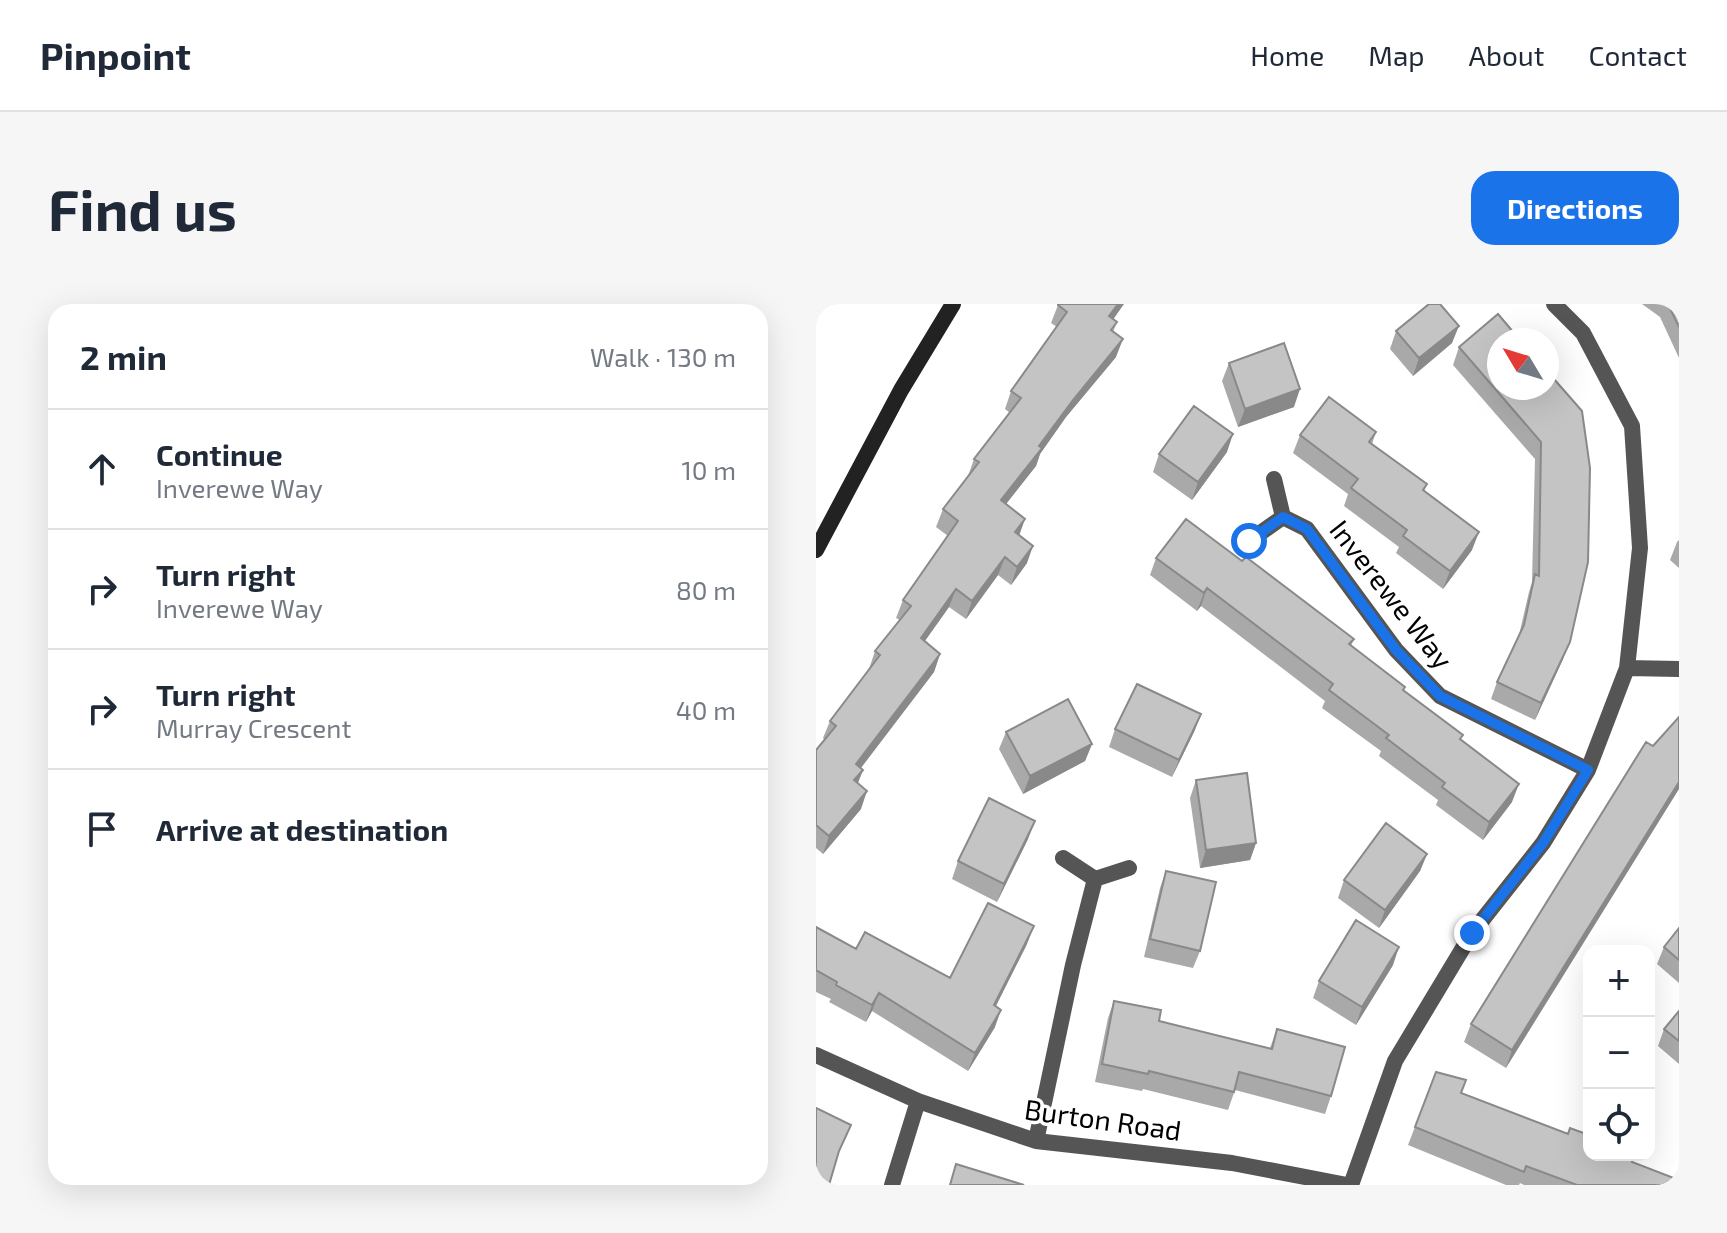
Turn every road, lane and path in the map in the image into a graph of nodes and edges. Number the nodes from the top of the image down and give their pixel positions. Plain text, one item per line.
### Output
1 (953, 304) edge
2 (1554, 304) edge
3 (1274, 479) dead end
4 (1283, 517) junction
5 (1249, 541) dead end
6 (816, 550) edge
7 (1627, 668) junction
8 (1679, 669) edge
9 (1588, 770) junction
10 (1063, 858) dead end
11 (1129, 868) dead end
12 (1095, 879) junction
13 (816, 1055) edge
14 (918, 1101) junction
15 (1036, 1141) junction
16 (892, 1185) edge
17 (1349, 1185) edge

1 - 6 street
2 - 7 street
3 - 4 street
4 - 5 street
4 - 9 street, Inverewe Way
7 - 8 street
7 - 9 street
9 - 17 street
10 - 12 street
11 - 12 street
12 - 15 street
13 - 14 street, Burton Road
14 - 15 street, Burton Road
14 - 16 street
15 - 17 street, Burton Road

